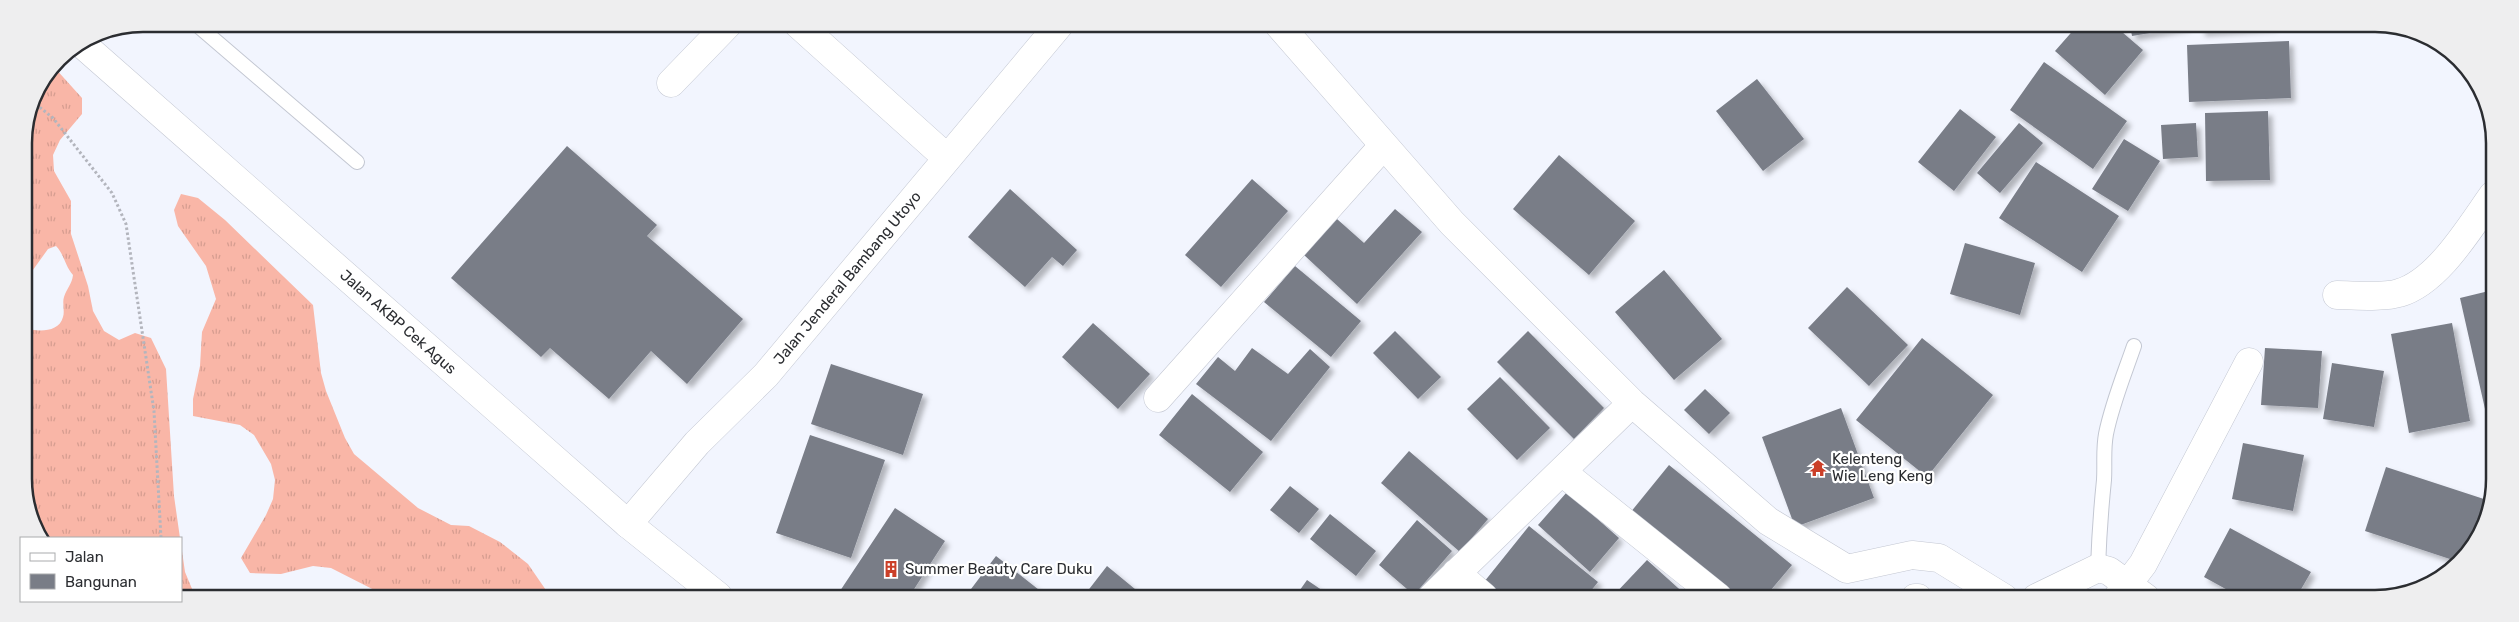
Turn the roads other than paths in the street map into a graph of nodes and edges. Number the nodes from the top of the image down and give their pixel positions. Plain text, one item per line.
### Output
1 (205, 32) edge
2 (720, 32) edge
3 (807, 32) edge
4 (1053, 32) edge
5 (1285, 32) edge
6 (87, 48) edge
7 (671, 83) dead end
8 (1384, 146) junction
9 (947, 158) junction
10 (357, 162) dead end
11 (2486, 205) edge
12 (2337, 295) dead end
13 (2134, 346) dead end
14 (2249, 362) dead end
15 (1158, 398) dead end
16 (1632, 403) junction
17 (1562, 472) junction
18 (628, 524) junction
19 (2098, 568) junction
20 (1456, 573) junction
21 (1440, 589) edge
22 (1475, 589) edge
23 (1708, 589) edge
24 (1990, 589) edge
25 (2054, 589) edge
26 (2126, 589) edge
27 (2132, 589) edge
28 (710, 590) edge

1 - 10 lane
2 - 7 street
3 - 9 street
4 - 9 street, Jalan Jenderal Bambang Utoyo
5 - 8 street
6 - 18 street, Jalan AKBP Cek Agus
8 - 15 street
8 - 16 street
9 - 18 street, Jalan Jenderal Bambang Utoyo
11 - 12 street
13 - 19 lane
14 - 27 street
16 - 17 street
16 - 24 street
17 - 20 street
17 - 23 street
18 - 28 street, Jalan AKBP Cek Agus
19 - 25 street
19 - 26 street
20 - 21 street
20 - 22 street

